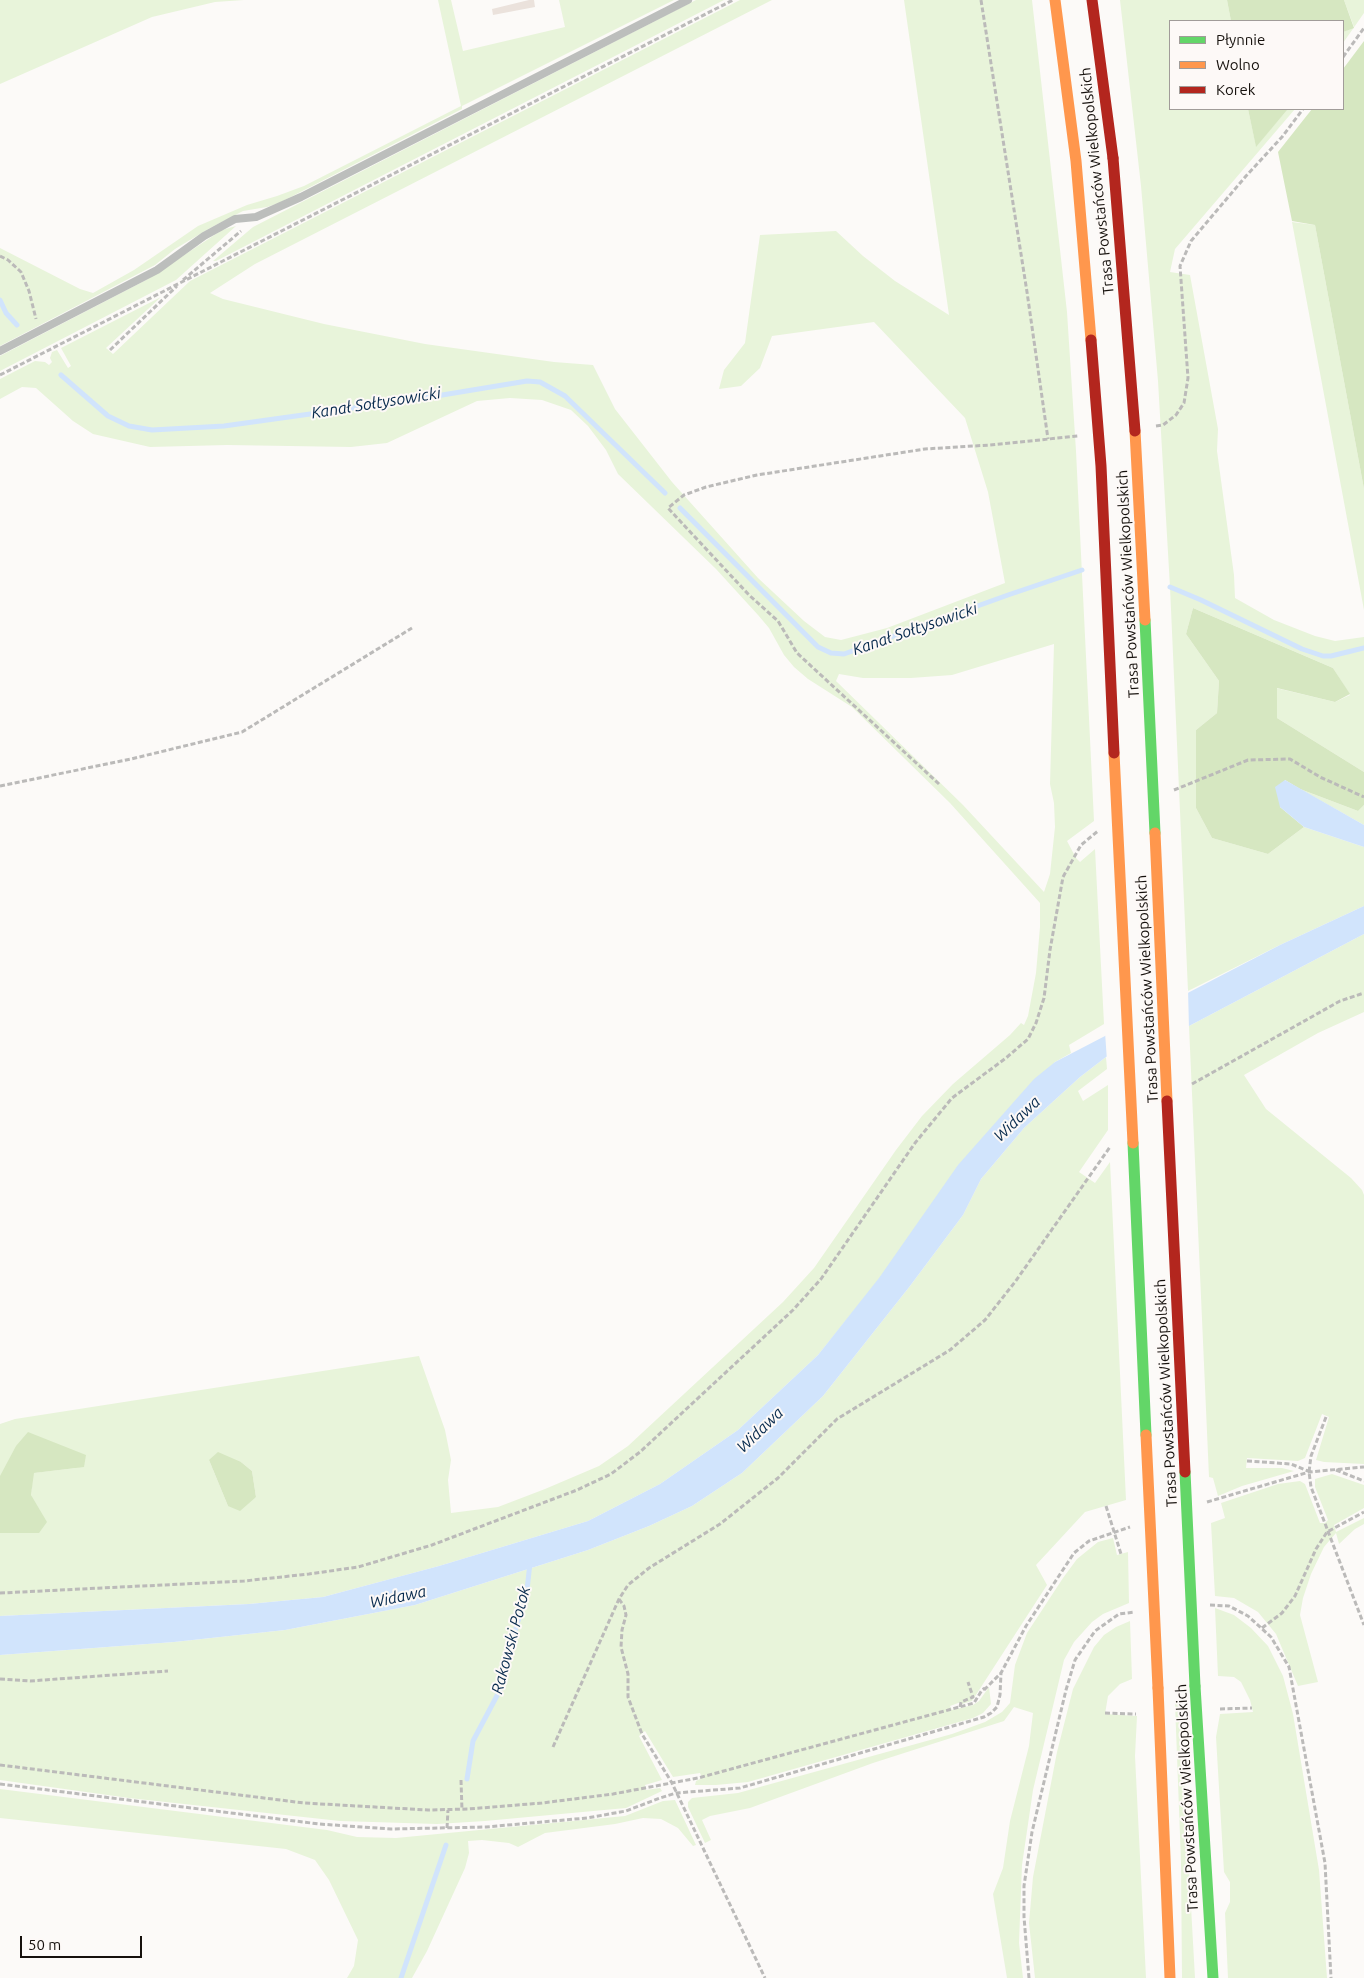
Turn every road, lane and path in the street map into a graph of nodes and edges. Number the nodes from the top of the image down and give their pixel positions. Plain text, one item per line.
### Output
1 (688, 0) edge
2 (733, 0) edge
3 (981, 0) edge
4 (1055, 0) edge
5 (1092, 0) edge
6 (1364, 28) edge
7 (1344, 55) edge
8 (1302, 110) edge
9 (246, 226) dead end
10 (1191, 241) dead end
11 (0, 256) edge
12 (179, 284) junction
13 (41, 329) junction
14 (110, 350) dead end
15 (0, 351) edge
16 (0, 375) edge
17 (412, 628) dead end
18 (938, 784) dead end
19 (0, 786) edge
20 (1178, 787) dead end
21 (1364, 797) edge
22 (1096, 832) dead end
23 (1364, 993) edge
24 (1192, 1084) dead end
25 (1110, 1147) dead end
26 (1326, 1417) dead end
27 (1247, 1461) dead end
28 (1364, 1467) edge
29 (1309, 1472) junction
30 (1364, 1481) edge
31 (1106, 1506) dead end
32 (1364, 1512) edge
33 (1327, 1532) junction
34 (1074, 1553) dead end
35 (1121, 1554) dead end
36 (0, 1594) edge
37 (619, 1599) junction
38 (1364, 1625) edge
39 (1262, 1628) dead end
40 (168, 1671) dead end
41 (1001, 1673) junction
42 (0, 1680) edge
43 (968, 1682) dead end
44 (960, 1707) junction
45 (1220, 1708) dead end
46 (1252, 1708) dead end
47 (1105, 1713) dead end
48 (1136, 1714) dead end
49 (553, 1747) dead end
50 (0, 1765) edge
51 (462, 1780) dead end
52 (672, 1783) junction
53 (0, 1784) edge
54 (676, 1793) junction
55 (448, 1810) junction
56 (462, 1810) junction
57 (447, 1828) junction
58 (765, 1978) edge
59 (1170, 1978) edge
60 (1213, 1978) edge

1 - 13 lane
2 - 12 path
3 - 18 path
4 - 59 highway, Trasa Powstańców Wielkopolskich, bridge
5 - 60 highway, Trasa Powstańców Wielkopolskich, bridge
6 - 7 path
8 - 10 path
9 - 12 path
11 - 13 path
12 - 14 path
12 - 16 path
13 - 15 lane
17 - 19 path
20 - 21 path
22 - 36 path
23 - 24 path
25 - 37 path
26 - 29 path
27 - 29 path
28 - 30 path
29 - 33 path
31 - 35 path
32 - 33 path
33 - 38 path
33 - 39 path
34 - 41 path
37 - 49 path
37 - 52 path
40 - 42 path
41 - 44 path
41 - 54 path
43 - 44 path
44 - 52 path
45 - 46 path
47 - 48 path
50 - 55 path
51 - 56 path
52 - 54 path
52 - 56 path
53 - 57 path
54 - 57 path
54 - 58 path
55 - 56 path
55 - 57 path

